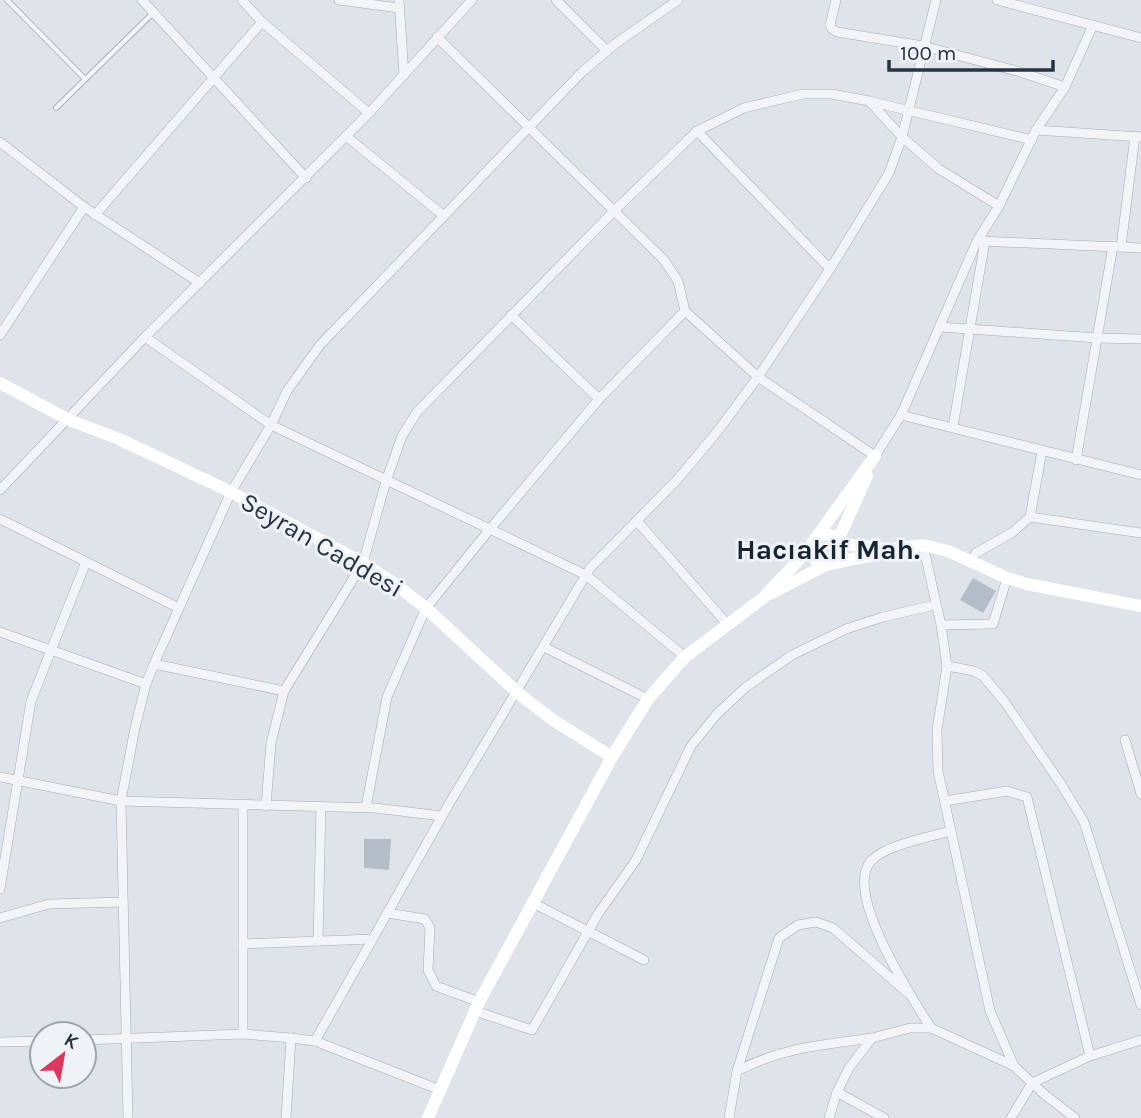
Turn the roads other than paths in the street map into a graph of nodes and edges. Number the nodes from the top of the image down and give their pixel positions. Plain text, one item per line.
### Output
1 (7, 0) edge
2 (142, 0) edge
3 (242, 0) edge
4 (339, 0) edge
5 (472, 0) edge
6 (556, 0) edge
7 (678, 0) edge
8 (836, 0) edge
9 (936, 0) edge
10 (997, 0) edge
11 (399, 4) edge
12 (153, 12) junction
13 (262, 22) junction
14 (1093, 25) junction
15 (437, 37) junction
16 (1141, 38) edge
17 (923, 46) junction
18 (607, 51) junction
19 (404, 75) junction
20 (215, 77) junction
21 (86, 79) junction
22 (1065, 87) junction
23 (869, 101) junction
24 (56, 108) dead end
25 (908, 112) junction
26 (369, 113) junction
27 (530, 126) junction
28 (1036, 130) junction
29 (697, 131) junction
30 (346, 136) junction
31 (1138, 136) edge
32 (902, 137) junction
33 (1032, 140) junction
34 (0, 142) edge
35 (306, 178) junction
36 (999, 206) junction
37 (84, 207) junction
38 (615, 210) junction
39 (95, 215) junction
40 (444, 216) junction
41 (981, 241) junction
42 (1117, 247) junction
43 (1141, 248) edge
44 (830, 269) junction
45 (200, 283) junction
46 (685, 311) junction
47 (511, 315) junction
48 (940, 327) junction
49 (970, 329) junction
50 (0, 335) edge
51 (145, 337) junction
52 (1097, 338) junction
53 (1141, 339) edge
54 (758, 377) junction
55 (0, 383) edge
56 (599, 400) junction
57 (901, 415) junction
58 (69, 420) junction
59 (271, 425) junction
60 (953, 427) junction
61 (1042, 452) junction
62 (876, 457) junction
63 (1076, 460) junction
64 (1141, 475) edge
65 (386, 481) junction
66 (0, 491) edge
67 (231, 492) junction
68 (1030, 517) junction
69 (0, 519) edge
70 (637, 521) junction
71 (490, 528) junction
72 (1141, 533) edge
73 (815, 541) junction
74 (840, 542) junction
75 (923, 545) junction
76 (889, 549) junction
77 (971, 561) junction
78 (86, 562) junction
79 (363, 563) junction
80 (830, 564) junction
81 (586, 575) junction
82 (1007, 578) junction
83 (763, 597) junction
84 (935, 605) junction
85 (1141, 606) edge
86 (179, 608) junction
87 (426, 608) junction
88 (728, 625) junction
89 (941, 625) junction
90 (0, 632) edge
91 (544, 647) junction
92 (50, 649) junction
93 (685, 657) junction
94 (154, 664) junction
95 (947, 666) junction
96 (146, 684) junction
97 (284, 691) junction
98 (518, 692) junction
99 (648, 699) junction
100 (1125, 740) dead end
101 (612, 757) junction
102 (0, 777) edge
103 (18, 781) junction
104 (1141, 794) edge
105 (121, 801) junction
106 (945, 801) junction
107 (243, 806) junction
108 (266, 806) junction
109 (321, 807) junction
110 (366, 807) junction
111 (442, 816) junction
112 (951, 831) junction
113 (0, 889) edge
114 (123, 902) junction
115 (533, 903) junction
116 (387, 913) junction
117 (0, 918) edge
118 (589, 931) junction
119 (372, 939) junction
120 (318, 941) junction
121 (243, 944) junction
122 (644, 960) dead end
123 (909, 994) junction
124 (1141, 1005) edge
125 (477, 1007) junction
126 (931, 1028) junction
127 (243, 1034) junction
128 (290, 1038) junction
129 (872, 1038) junction
130 (126, 1040) junction
131 (1141, 1040) edge
132 (28, 1041) edge
133 (98, 1041) edge
134 (315, 1041) junction
135 (0, 1042) edge
136 (1090, 1056) junction
137 (1014, 1066) junction
138 (737, 1071) junction
139 (1032, 1083) junction
140 (440, 1090) junction
141 (837, 1092) junction
142 (128, 1118) edge
143 (286, 1118) edge
144 (428, 1118) edge
145 (729, 1118) edge
146 (829, 1118) edge
147 (884, 1118) edge
148 (1011, 1118) edge
149 (1074, 1118) edge

1 - 21 lane
2 - 12 street
3 - 13 street
4 - 11 street
5 - 15 street
6 - 18 street
7 - 18 street
8 - 17 street
9 - 17 street
10 - 14 street
11 - 19 street
12 - 20 street
12 - 21 lane
13 - 20 street
13 - 26 street
14 - 16 street
14 - 22 street
15 - 19 street
15 - 27 street
17 - 22 street
17 - 25 street
18 - 27 street
19 - 26 street
20 - 35 street
20 - 39 street
21 - 24 lane
22 - 28 street
23 - 25 street
23 - 29 street
23 - 32 street
25 - 32 street
25 - 33 street
26 - 30 street
27 - 38 street
27 - 40 street
28 - 31 street
28 - 33 street
29 - 38 street
29 - 44 street
30 - 35 street
30 - 40 street
31 - 42 street
32 - 36 street
32 - 44 street
33 - 36 street
34 - 37 street
35 - 45 street
36 - 41 street
37 - 39 street
37 - 50 street
38 - 46 street
38 - 47 street
39 - 45 street
40 - 59 street
41 - 42 street
41 - 48 street
41 - 49 street
42 - 43 street
42 - 52 street
44 - 54 street
45 - 51 street
46 - 54 street
46 - 56 street
47 - 56 street
47 - 65 street
48 - 49 street
48 - 57 street
49 - 52 street
49 - 60 street
51 - 58 street
51 - 59 street
52 - 53 street
52 - 63 street
54 - 62 street
54 - 70 street
55 - 58 street, Seyran Caddesi
56 - 71 street
57 - 60 street
57 - 62 street
58 - 66 street
58 - 67 street, Seyran Caddesi
59 - 65 street
59 - 67 street
60 - 61 street
61 - 63 street
61 - 68 street
62 - 73 street
62 - 74 street
63 - 64 street
65 - 71 street
65 - 79 street
67 - 79 street, Seyran Caddesi
67 - 86 street
68 - 72 street
68 - 77 street
69 - 78 street
70 - 81 street
70 - 88 street
71 - 81 street
71 - 87 street
73 - 74 street
73 - 80 street
73 - 83 street
74 - 76 street
74 - 80 street
75 - 76 street
75 - 77 street
75 - 84 street
76 - 80 street
77 - 82 street
78 - 86 street
78 - 92 street
79 - 87 street, Seyran Caddesi
79 - 97 street
80 - 83 street
81 - 91 street
81 - 93 street
82 - 85 street
82 - 89 street
83 - 88 street
84 - 89 street
84 - 118 street
86 - 94 street
87 - 98 street, Seyran Caddesi
87 - 110 street
88 - 93 street
89 - 95 street
90 - 92 street
91 - 98 street
91 - 99 street
92 - 96 street
92 - 103 street
93 - 99 street
94 - 96 street
94 - 97 street
95 - 106 street
95 - 124 street
96 - 105 street
97 - 108 street
98 - 101 street, Seyran Caddesi
98 - 111 street
99 - 101 street
100 - 104 street
101 - 115 street
102 - 103 street
103 - 105 street
103 - 113 street
105 - 107 street
105 - 114 street
106 - 112 street
106 - 136 street
107 - 108 street
107 - 121 street
108 - 109 street
109 - 110 street
109 - 120 street
110 - 111 street
111 - 116 street
112 - 123 street
112 - 137 street
114 - 117 street
114 - 130 street
115 - 118 street
115 - 125 street
116 - 119 street
116 - 125 street
118 - 122 street
118 - 125 street
119 - 120 street
119 - 134 street
120 - 121 street
121 - 127 street
123 - 126 street
123 - 138 street
125 - 140 street
126 - 129 street
126 - 137 street
127 - 128 street
127 - 130 street
128 - 134 street
128 - 143 street
129 - 138 street
129 - 141 street
130 - 133 street
130 - 142 street
131 - 136 street
132 - 135 street
134 - 140 street
136 - 139 street
137 - 139 street
138 - 145 street
139 - 148 street
139 - 149 street
140 - 144 street
141 - 146 street
141 - 147 street

